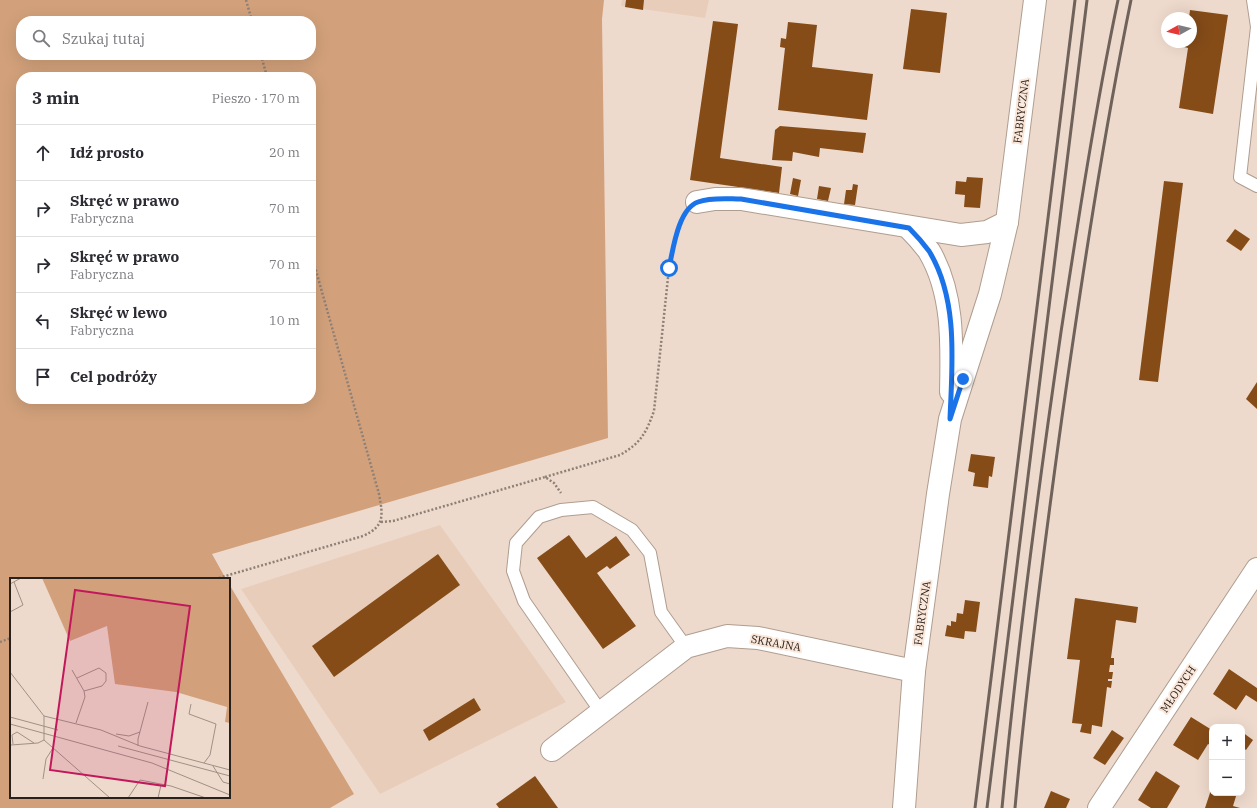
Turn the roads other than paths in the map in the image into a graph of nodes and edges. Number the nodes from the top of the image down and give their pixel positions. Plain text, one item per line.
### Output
1 (1035, 0) edge
2 (1253, 0) edge
3 (1257, 27) edge
4 (1257, 186) edge
5 (697, 202) road end
6 (1007, 222) junction
7 (909, 228) junction
8 (950, 419) junction
9 (1257, 569) edge
10 (686, 646) junction
11 (914, 671) junction
12 (601, 712) junction
13 (552, 750) dead end
14 (1103, 807) edge
15 (904, 808) edge

1 - 6 street, FABRYCZNA
2 - 3 lane
3 - 4 lane
5 - 7 street
6 - 7 street
6 - 8 street, FABRYCZNA
7 - 8 street, FABRYCZNA
8 - 11 street, FABRYCZNA
9 - 14 street, MŁODYCH
10 - 11 street, SKRAJNA
10 - 12 street, SKRAJNA
10 - 12 lane
11 - 15 street, FABRYCZNA
12 - 13 street, SKRAJNA

